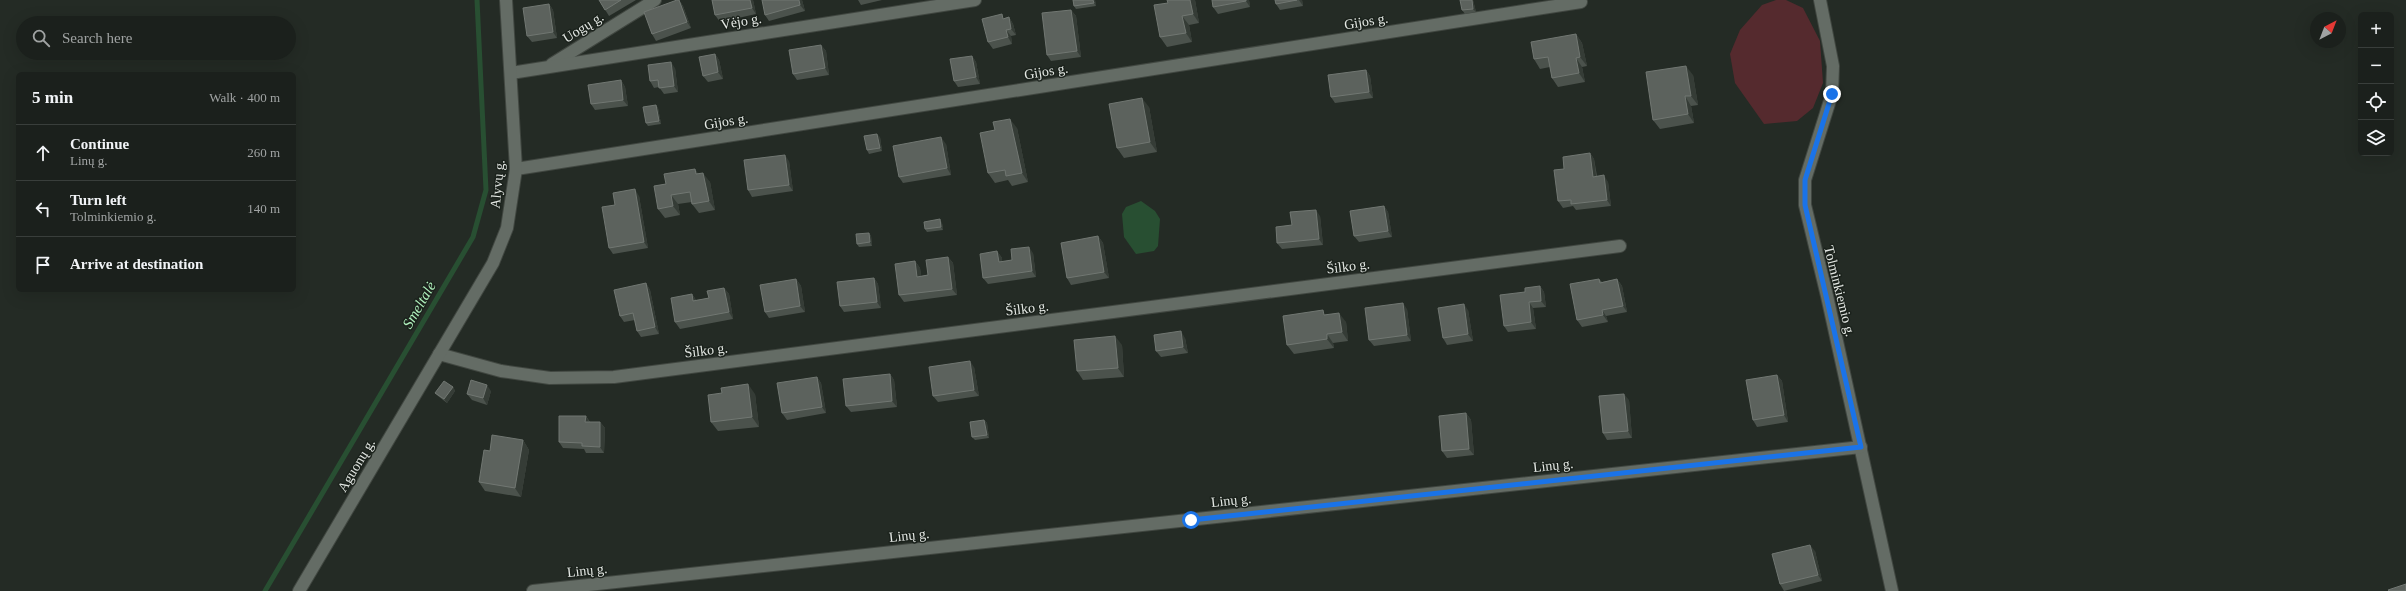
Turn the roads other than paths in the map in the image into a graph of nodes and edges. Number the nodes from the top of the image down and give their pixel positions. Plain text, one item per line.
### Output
1 (506, 0) edge
2 (655, 0) edge
3 (975, 0) edge
4 (1820, 0) edge
5 (1581, 2) dead end
6 (548, 66) junction
7 (511, 73) junction
8 (516, 169) junction
9 (1620, 246) dead end
10 (439, 354) junction
11 (1861, 447) junction
12 (299, 591) edge
13 (533, 591) edge
14 (1892, 591) edge

1 - 7 street, Alyvų g.
2 - 6 street, Uogų g.
3 - 6 street, Vėjo g.
4 - 11 street, Tolminkiemio g.
5 - 8 street, Gijos g.
6 - 7 street, Vėjo g.
7 - 8 street, Alyvų g.
8 - 10 street, Alyvų g.
9 - 10 street, Šilko g.
10 - 12 street, Aguonų g.
11 - 13 street, Linų g.
11 - 14 street, Tolminkiemio g.

